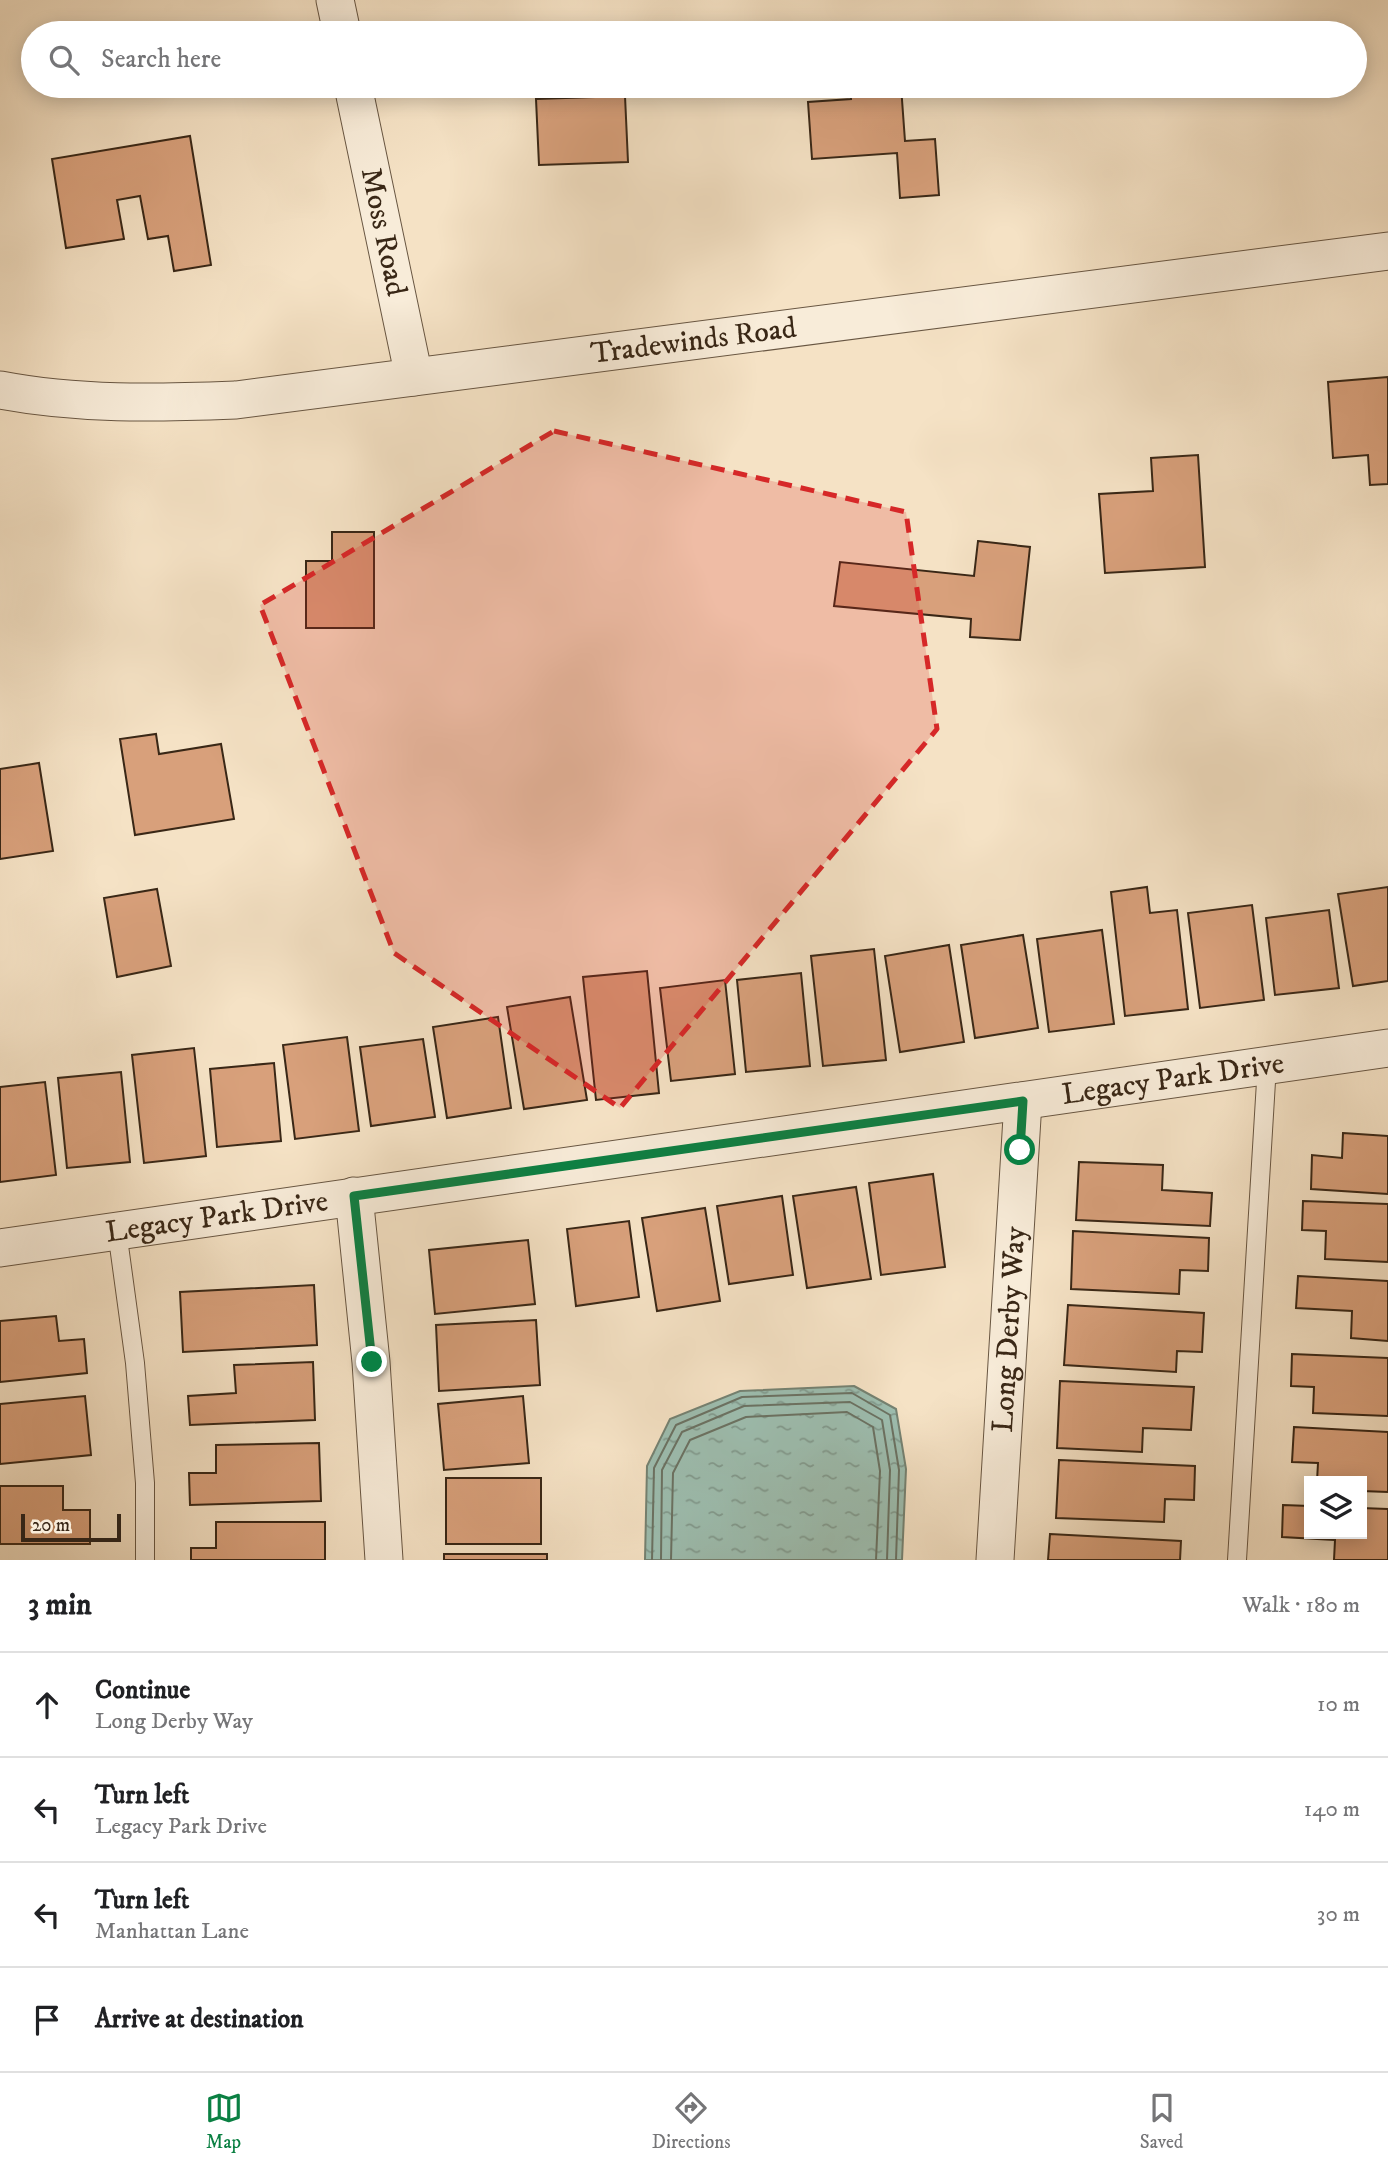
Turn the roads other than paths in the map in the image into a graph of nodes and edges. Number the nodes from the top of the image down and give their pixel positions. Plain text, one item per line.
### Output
1 (335, 0) edge
2 (339, 21) edge
3 (356, 98) edge
4 (1388, 251) edge
5 (414, 377) junction
6 (0, 390) edge
7 (1388, 1048) edge
8 (1266, 1065) junction
9 (1023, 1101) junction
10 (354, 1196) junction
11 (117, 1231) junction
12 (0, 1248) edge
13 (145, 1560) edge
14 (384, 1560) edge
15 (995, 1560) edge
16 (1237, 1560) edge

1 - 2 street
3 - 5 street, Moss Road
4 - 5 street, Tradewinds Road
5 - 6 street, Tradewinds Road
7 - 8 street, Legacy Park Drive
8 - 9 street, Legacy Park Drive
8 - 16 lane
9 - 10 street, Legacy Park Drive
9 - 15 street, Long Derby Way
10 - 11 street, Legacy Park Drive
10 - 14 street
11 - 12 street, Legacy Park Drive
11 - 13 lane

